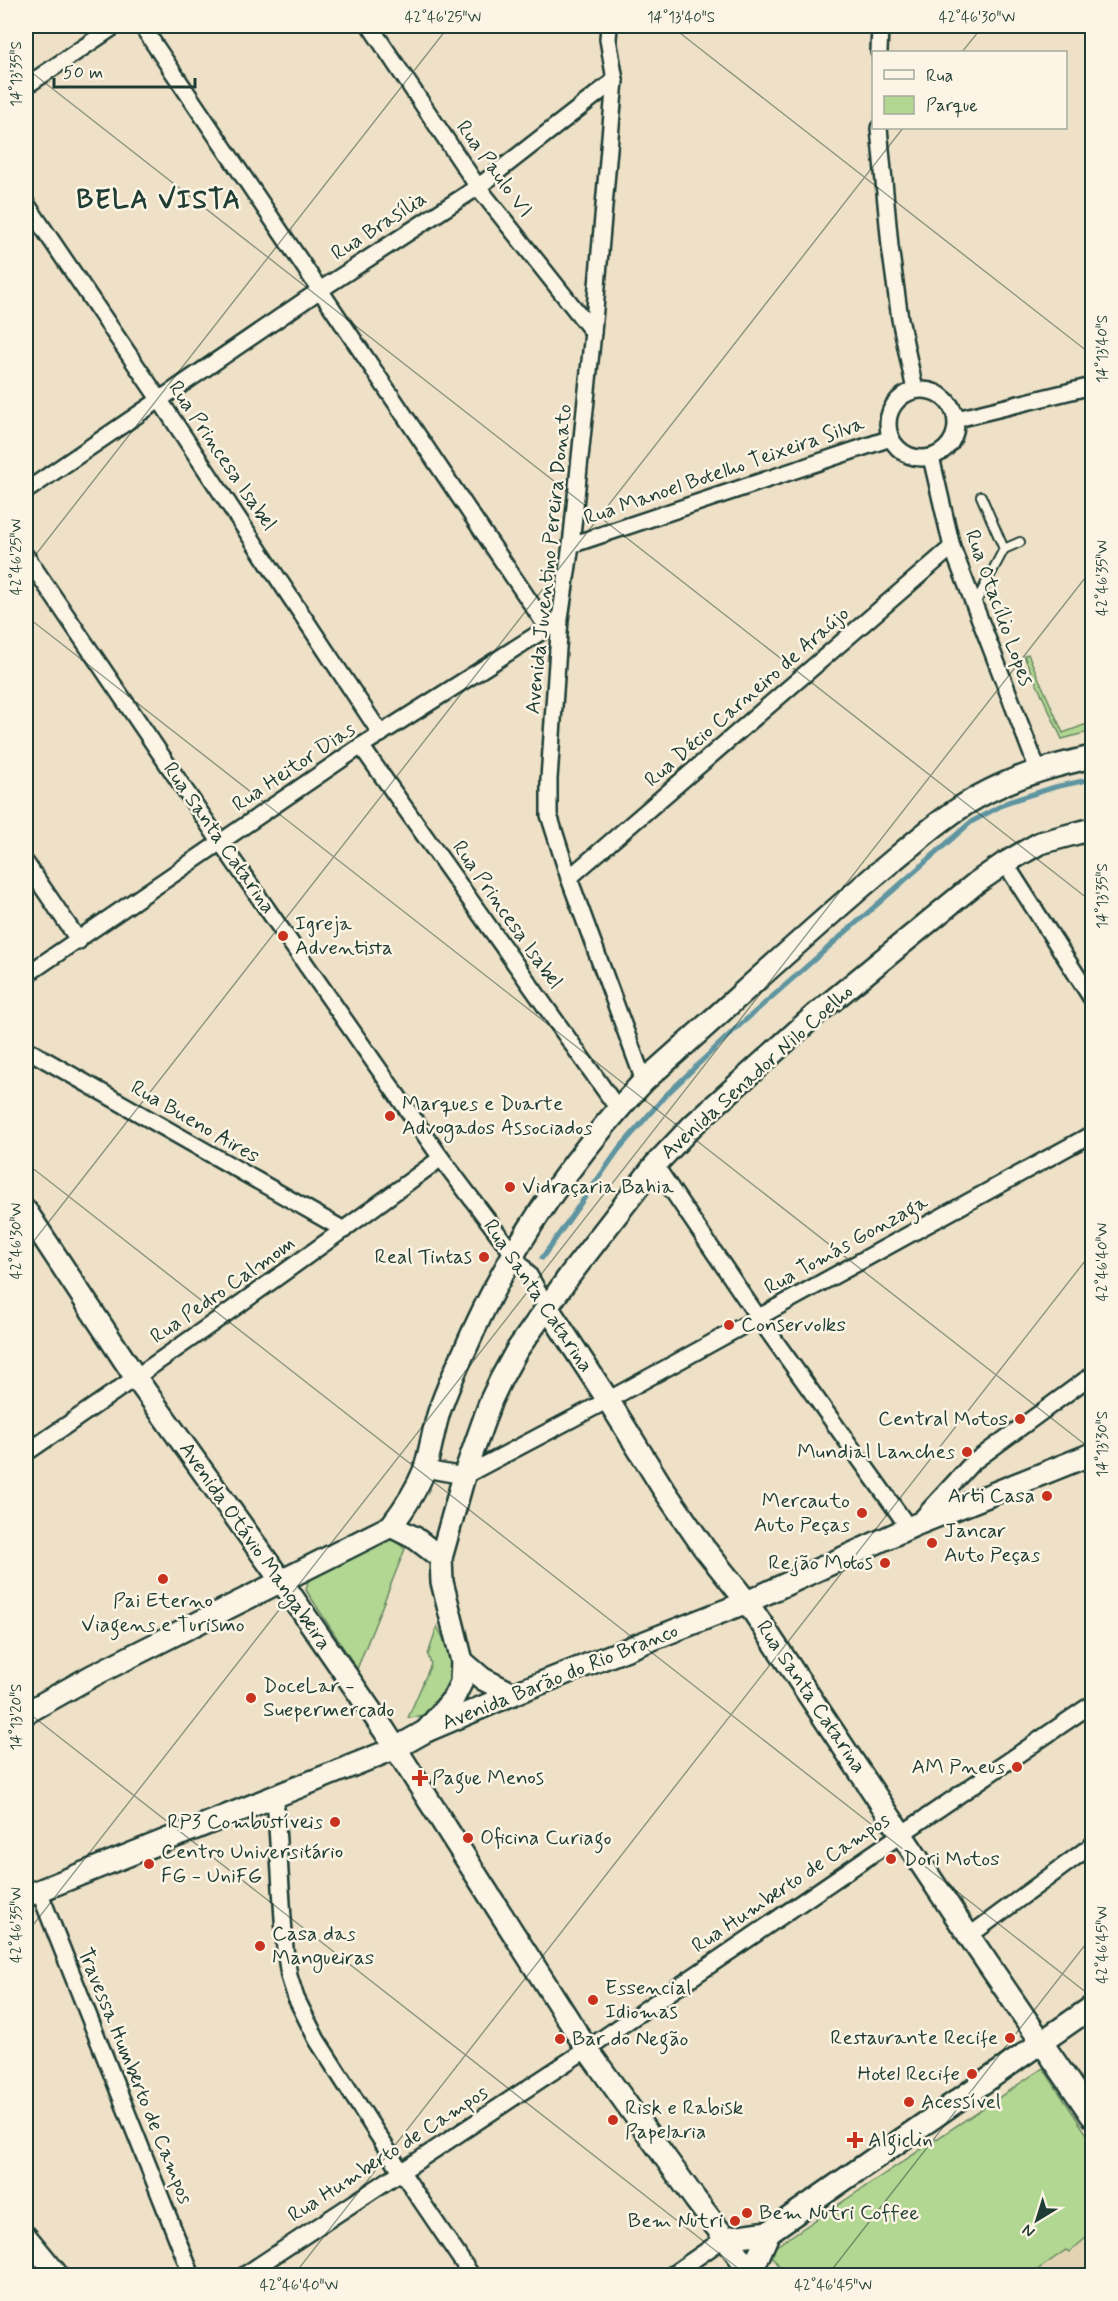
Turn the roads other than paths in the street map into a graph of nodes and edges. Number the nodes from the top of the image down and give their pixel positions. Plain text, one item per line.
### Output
1 (115, 26) edge
2 (142, 26) edge
3 (370, 26) edge
4 (599, 26) edge
5 (880, 26) edge
6 (609, 32) edge
7 (879, 51) edge
8 (615, 80) junction
9 (26, 86) edge
10 (879, 129) edge
11 (478, 187) junction
12 (26, 203) edge
13 (320, 290) junction
14 (593, 332) junction
15 (1092, 386) edge
16 (915, 390) junction
17 (159, 399) junction
18 (957, 419) junction
19 (891, 438) junction
20 (931, 458) junction
21 (26, 491) edge
22 (981, 496) dead end
23 (1020, 542) dead end
24 (571, 545) junction
25 (952, 547) junction
26 (1004, 549) junction
27 (26, 556) edge
28 (974, 605) junction
29 (554, 623) junction
30 (381, 734) junction
31 (361, 746) junction
32 (1092, 757) edge
33 (1038, 770) junction
34 (1092, 829) edge
35 (221, 843) junction
36 (26, 863) edge
37 (1005, 863) junction
38 (569, 878) junction
39 (79, 941) junction
40 (26, 975) edge
41 (1092, 999) edge
42 (26, 1049) edge
43 (644, 1081) junction
44 (618, 1109) junction
45 (1092, 1134) edge
46 (441, 1158) junction
47 (655, 1165) junction
48 (26, 1211) edge
49 (344, 1230) junction
50 (512, 1254) junction
51 (547, 1307) junction
52 (758, 1317) junction
53 (1092, 1375) edge
54 (135, 1378) junction
55 (608, 1400) junction
56 (26, 1453) edge
57 (1092, 1454) edge
58 (425, 1469) junction
59 (464, 1476) junction
60 (391, 1526) junction
61 (912, 1527) junction
62 (441, 1558) junction
63 (282, 1582) junction
64 (747, 1602) junction
65 (462, 1661) junction
66 (513, 1694) junction
67 (1092, 1704) edge
68 (26, 1713) edge
69 (426, 1731) junction
70 (396, 1748) junction
71 (275, 1796) junction
72 (902, 1833) junction
73 (1092, 1845) edge
74 (32, 1894) edge
75 (969, 1936) junction
76 (1092, 2007) edge
77 (1041, 2042) junction
78 (587, 2049) junction
79 (1092, 2116) edge
80 (401, 2171) junction
81 (769, 2232) junction
82 (26, 2237) edge
83 (725, 2238) junction
84 (753, 2273) edge
85 (58, 2276) edge
86 (192, 2276) edge
87 (243, 2276) edge
88 (472, 2276) edge
89 (670, 2276) edge

1 - 9 street
2 - 13 street
3 - 11 street, Rua Paulo VI
4 - 6 street
5 - 7 street
6 - 8 street, Avenida Juventino Pereira Donato
8 - 11 street, Rua Brasília
8 - 14 street, Avenida Juventino Pereira Donato
10 - 16 street
11 - 13 street, Rua Brasília
11 - 14 street, Rua Paulo VI
12 - 17 street, Rua Princesa Isabel
13 - 17 street, Rua Brasília
13 - 29 street
14 - 24 street, Avenida Juventino Pereira Donato
15 - 18 street
16 - 18 street
16 - 19 street
17 - 21 street, Rua Brasília
17 - 30 street, Rua Princesa Isabel
18 - 20 street
19 - 20 street
19 - 24 street, Rua Manoel Botelho Teixeira Silva
20 - 25 street, Rua Otacílio Lopes
22 - 26 lane
23 - 26 lane
24 - 29 street, Avenida Juventino Pereira Donato
25 - 28 street, Rua Otacílio Lopes
25 - 38 street, Rua Décio Carneiro de Araújo
26 - 28 lane
27 - 35 street, Rua Santa Catarina
28 - 33 street, Rua Otacílio Lopes
29 - 30 street, Rua Heitor Dias
29 - 38 street, Avenida Juventino Pereira Donato
30 - 31 street, Rua Heitor Dias
31 - 35 street, Rua Heitor Dias
31 - 44 street, Rua Princesa Isabel
32 - 33 main road
33 - 43 main road
34 - 37 main road, Avenida Senador Nilo Coelho
35 - 39 street, Rua Heitor Dias
35 - 46 street, Rua Santa Catarina
36 - 39 street
37 - 41 street
37 - 47 main road, Avenida Senador Nilo Coelho
38 - 43 street, Avenida Juventino Pereira Donato
39 - 40 street, Rua Heitor Dias
42 - 49 street, Rua Bueno Aires
43 - 44 main road
44 - 50 main road
45 - 52 street, Rua Tomás Gonzaga
46 - 49 street, Rua Pedro Calmom
46 - 50 street, Rua Santa Catarina
47 - 51 main road, Avenida Senador Nilo Coelho
47 - 52 street
48 - 54 main road, Avenida Otávio Mangabeira
49 - 54 street, Rua Pedro Calmom
50 - 51 street, Rua Santa Catarina
50 - 58 main road
51 - 55 main road, Rua Santa Catarina
51 - 59 main road, Avenida Senador Nilo Coelho
52 - 55 street, Rua Tomás Gonzaga
52 - 61 street
53 - 61 street
54 - 56 street, Rua Pedro Calmom
54 - 63 main road, Avenida Otávio Mangabeira
55 - 59 street, Rua Tomás Gonzaga
55 - 64 main road, Rua Santa Catarina
57 - 61 main road, Avenida Barão do Rio Branco
58 - 59 street
58 - 60 main road
59 - 62 main road, Avenida Senador Nilo Coelho
60 - 62 main road
60 - 63 main road
61 - 64 main road, Avenida Barão do Rio Branco
62 - 65 main road, Avenida Senador Nilo Coelho
63 - 68 main road
63 - 70 main road, Avenida Otávio Mangabeira
64 - 66 main road, Avenida Barão do Rio Branco
64 - 72 main road, Rua Santa Catarina
65 - 66 main road
65 - 69 main road, Avenida Senador Nilo Coelho
66 - 69 main road, Avenida Barão do Rio Branco
67 - 72 street, Rua Humberto de Campos
69 - 70 main road, Avenida Barão do Rio Branco
70 - 71 main road, Avenida Barão do Rio Branco
70 - 78 main road, Avenida Otávio Mangabeira
71 - 74 main road, Avenida Barão do Rio Branco
71 - 80 street
72 - 75 main road, Rua Santa Catarina
72 - 78 street, Rua Humberto de Campos
73 - 75 street
74 - 86 street, Travessa Humberto de Campos
75 - 77 main road, Rua Santa Catarina
76 - 77 main road
77 - 79 main road, Rua Santa Catarina
77 - 81 main road
78 - 80 street, Rua Humberto de Campos
78 - 83 main road, Avenida Otávio Mangabeira
80 - 87 street, Rua Humberto de Campos
80 - 88 street
81 - 83 main road
81 - 84 main road
82 - 85 main road
83 - 84 main road, Avenida Otávio Mangabeira
83 - 89 street

